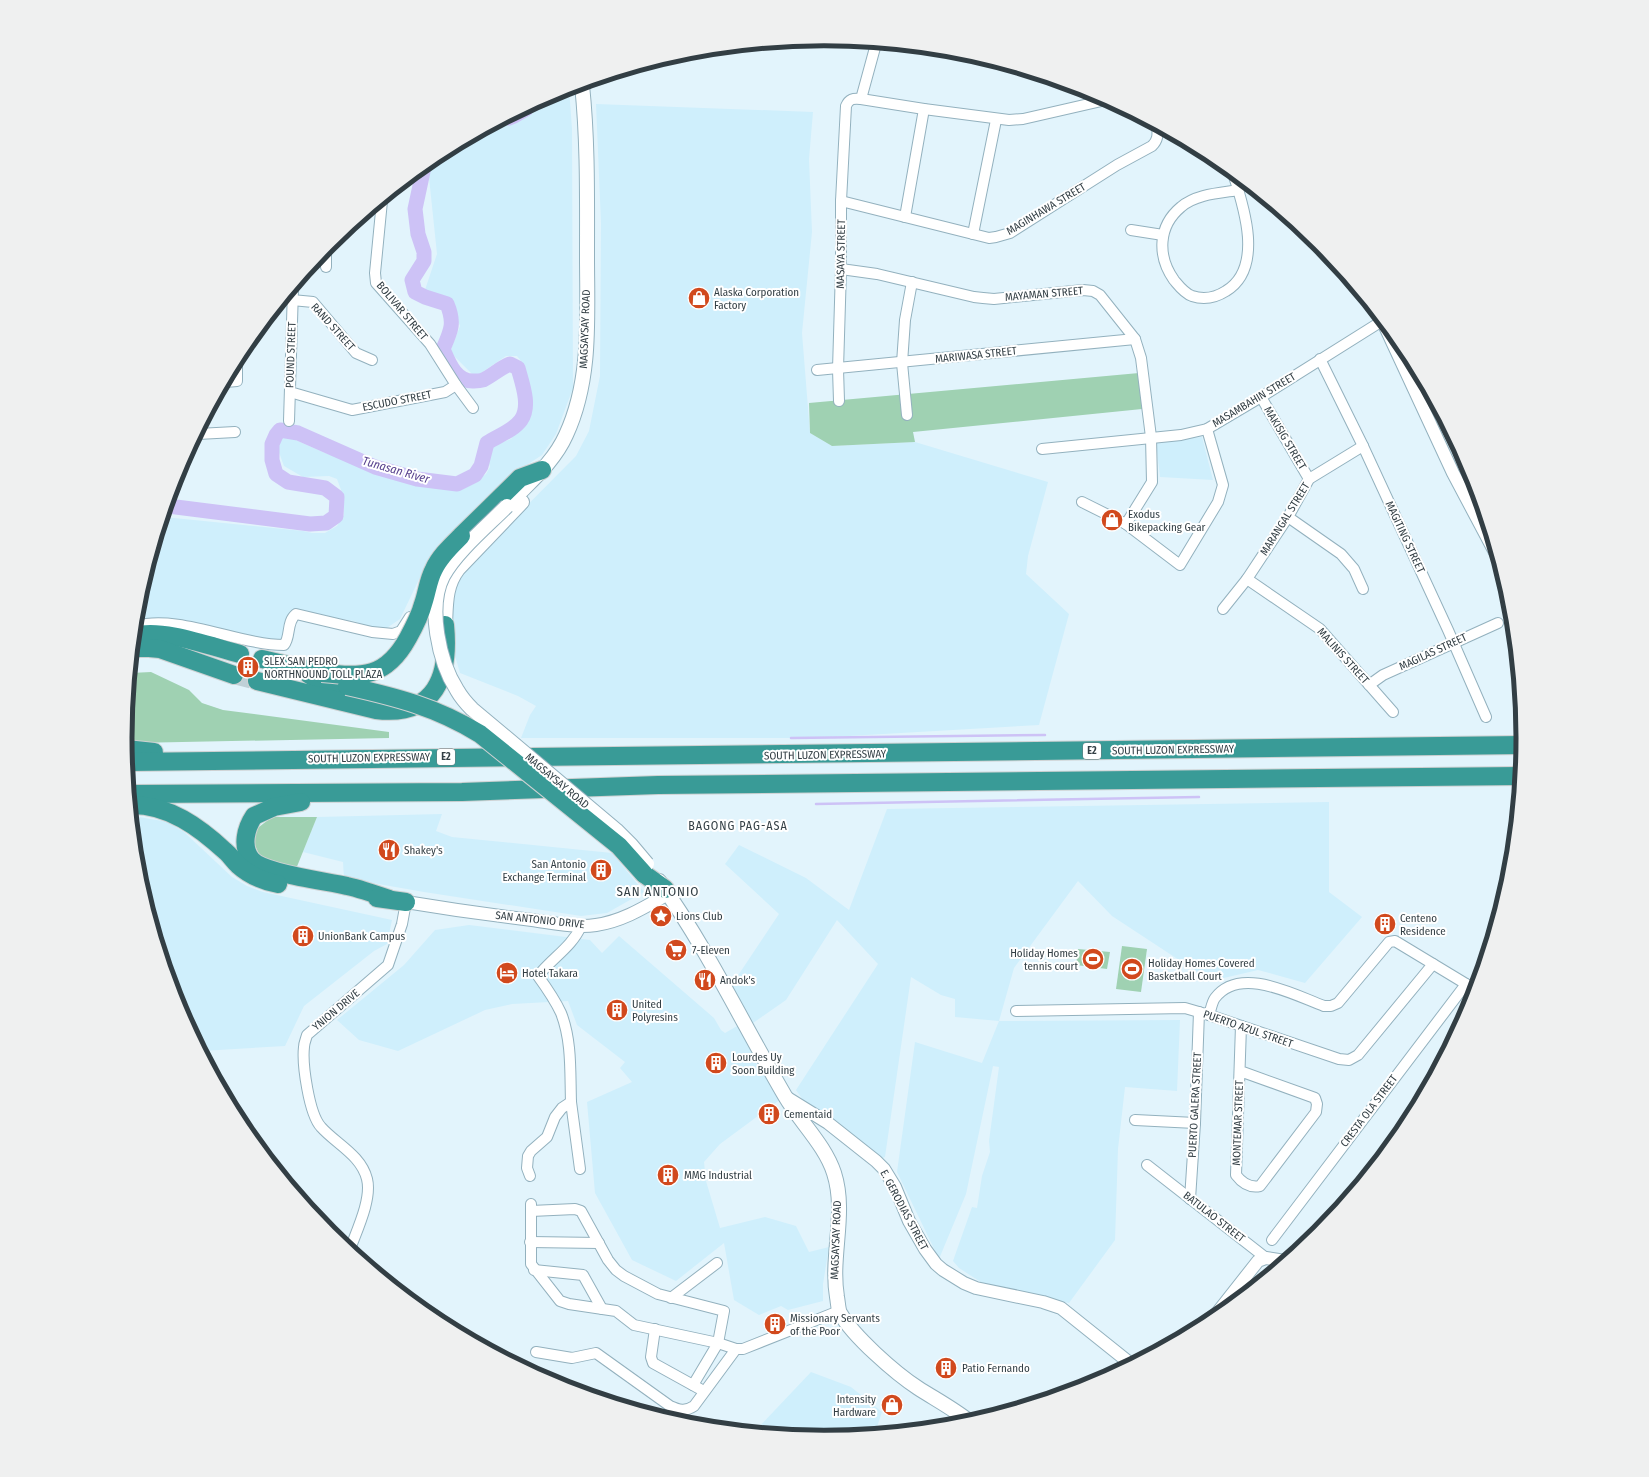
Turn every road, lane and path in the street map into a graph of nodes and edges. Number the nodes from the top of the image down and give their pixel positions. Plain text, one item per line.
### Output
1 (875, 48) edge
2 (582, 90) edge
3 (860, 99) junction
4 (1097, 102) edge
5 (924, 109) junction
6 (996, 120) junction
7 (1157, 131) edge
8 (1236, 182) edge
9 (1239, 190) junction
10 (841, 201) junction
11 (381, 207) edge
12 (905, 217) junction
13 (1131, 230) dead end
14 (973, 234) junction
15 (1163, 235) junction
16 (326, 259) edge
17 (326, 267) dead end
18 (841, 269) junction
19 (912, 282) junction
20 (292, 296) edge
21 (292, 300) junction
22 (1378, 323) edge
23 (1135, 339) junction
24 (1393, 345) edge
25 (1320, 359) junction
26 (372, 360) dead end
27 (902, 362) junction
28 (838, 369) junction
29 (817, 370) dead end
30 (237, 373) edge
31 (232, 381) edge
32 (456, 385) junction
33 (290, 392) junction
34 (1261, 397) junction
35 (839, 401) dead end
36 (473, 408) dead end
37 (907, 416) dead end
38 (289, 421) dead end
39 (1207, 429) junction
40 (235, 432) dead end
41 (202, 434) edge
42 (1151, 438) junction
43 (1363, 446) junction
44 (1042, 449) dead end
45 (546, 466) junction
46 (1309, 479) junction
47 (1082, 502) dead end
48 (1288, 517) junction
49 (1126, 524) junction
50 (1487, 538) edge
51 (1247, 579) junction
52 (1363, 589) dead end
53 (1223, 609) dead end
54 (409, 621) junction
55 (1498, 623) dead end
56 (142, 625) edge
57 (446, 625) junction
58 (140, 635) edge
59 (1453, 643) junction
60 (138, 648) edge
61 (240, 654) dead end
62 (262, 659) dead end
63 (297, 667) junction
64 (234, 675) tunnel mouth
65 (257, 681) tunnel mouth
66 (1369, 685) junction
67 (1393, 712) dead end
68 (1486, 717) dead end
69 (1517, 745) edge
70 (132, 750) edge
71 (233, 760) junction
72 (133, 762) edge
73 (1516, 776) edge
74 (363, 793) junction
75 (134, 794) edge
76 (135, 805) edge
77 (645, 869) junction
78 (666, 892) junction
79 (397, 900) junction
80 (581, 926) junction
81 (1433, 964) junction
82 (1466, 984) junction
83 (1470, 987) edge
84 (1016, 1011) dead end
85 (1204, 1013) junction
86 (1241, 1026) junction
87 (1240, 1071) junction
88 (785, 1097) junction
89 (571, 1102) junction
90 (1135, 1120) dead end
91 (1195, 1123) junction
92 (1147, 1165) dead end
93 (580, 1169) dead end
94 (530, 1176) dead end
95 (1190, 1199) junction
96 (1272, 1240) dead end
97 (530, 1242) junction
98 (599, 1243) junction
99 (352, 1244) edge
100 (1266, 1258) junction
101 (1280, 1260) edge
102 (717, 1263) dead end
103 (534, 1270) junction
104 (1233, 1297) edge
105 (672, 1298) junction
106 (602, 1309) junction
107 (839, 1311) junction
108 (655, 1329) junction
109 (718, 1343) junction
110 (736, 1349) junction
111 (536, 1352) dead end
112 (1128, 1361) edge
113 (964, 1417) edge

1 - 3 street
2 - 45 main road, MAGSAYSAY ROAD
3 - 5 street
3 - 10 street, MASAYA STREET
4 - 6 street
5 - 6 street
5 - 12 street
6 - 14 street
7 - 14 street, MAGINHAWA STREET
8 - 9 street
9 - 15 street
9 - 15 street
10 - 12 street, MAGINHAWA STREET
10 - 18 street, MASAYA STREET
11 - 32 street, BOLIVAR STREET
12 - 14 street, MAGINHAWA STREET
13 - 15 street
16 - 17 street
18 - 19 street, MAYAMAN STREET
18 - 28 street, MASAYA STREET
19 - 23 street, MAYAMAN STREET
19 - 27 street
20 - 21 street, POUND STREET
21 - 26 street, RAND STREET
21 - 33 street, POUND STREET
22 - 25 street, MASAMBAHIN STREET
23 - 27 street, MARIWASA STREET
23 - 42 street, MAYAMAN STREET
24 - 50 street
25 - 34 street, MASAMBAHIN STREET
25 - 43 street, MAGITING STREET
27 - 28 street, MARIWASA STREET
27 - 37 street
28 - 29 street, MARIWASA STREET
28 - 35 street, MASAYA STREET
30 - 31 street
32 - 33 street, ESCUDO STREET
32 - 36 street, BOLIVAR STREET
33 - 38 street, POUND STREET
34 - 39 street, MASAMBAHIN STREET
34 - 46 street, MAKISIG STREET
39 - 42 street, MASAMBAHIN STREET
39 - 49 street
40 - 41 street
42 - 44 street, MASAMBAHIN STREET
42 - 49 street, MAYAMAN STREET
43 - 46 street, MARANGAL STREET
43 - 59 street, MAGITING STREET
45 - 54 street
45 - 57 main road
45 - 63 highway, bridge
45 - 77 main road, MAGSAYSAY ROAD, bridge
46 - 48 street, MARANGAL STREET
47 - 49 street
48 - 51 street, MARANGAL STREET
48 - 52 street
51 - 53 street, MARANGAL STREET
51 - 66 street, MALINIS STREET
54 - 56 street
54 - 57 street
55 - 59 street, MAGILAS STREET
57 - 65 highway
58 - 61 highway
59 - 66 street, MAGILAS STREET
59 - 68 street, MAGITING STREET
60 - 64 highway
62 - 63 highway
63 - 77 highway, bridge
66 - 67 street, MALINIS STREET
69 - 71 highway, SOUTH LUZON EXPRESSWAY / E2
70 - 71 highway
71 - 72 highway, SOUTH LUZON EXPRESSWAY / E2
73 - 74 highway
74 - 75 highway
74 - 79 highway
76 - 79 highway
77 - 78 highway
78 - 80 street, SAN ANTONIO DRIVE
78 - 88 main road, MAGSAYSAY ROAD
79 - 80 street, SAN ANTONIO DRIVE
79 - 99 street, YNION DRIVE
80 - 89 street
81 - 82 street
81 - 85 street, PUERTO GALERA STREET
81 - 86 street, PUERTO AZUL STREET
82 - 83 street
82 - 96 street, CRESTA OLA STREET
84 - 85 street, PUERTO AZUL STREET
85 - 86 street, PUERTO AZUL STREET
85 - 91 street, PUERTO GALERA STREET
86 - 87 street, MONTEMAR STREET
87 - 87 street, MONTEMAR STREET
88 - 107 main road, MAGSAYSAY ROAD
88 - 112 street, E. GERODIAS STREET
89 - 93 street
89 - 94 street
90 - 91 street
91 - 95 street, PUERTO GALERA STREET
92 - 95 street, BATULAO STREET
95 - 100 street, BATULAO STREET
97 - 98 street
97 - 98 street
97 - 103 street
98 - 105 street
100 - 101 street, BATULAO STREET
100 - 104 street
102 - 105 street
103 - 106 street
103 - 106 street
105 - 109 street
106 - 108 street
107 - 110 street
107 - 113 main road
108 - 109 street
108 - 109 street
109 - 110 street
110 - 111 street

